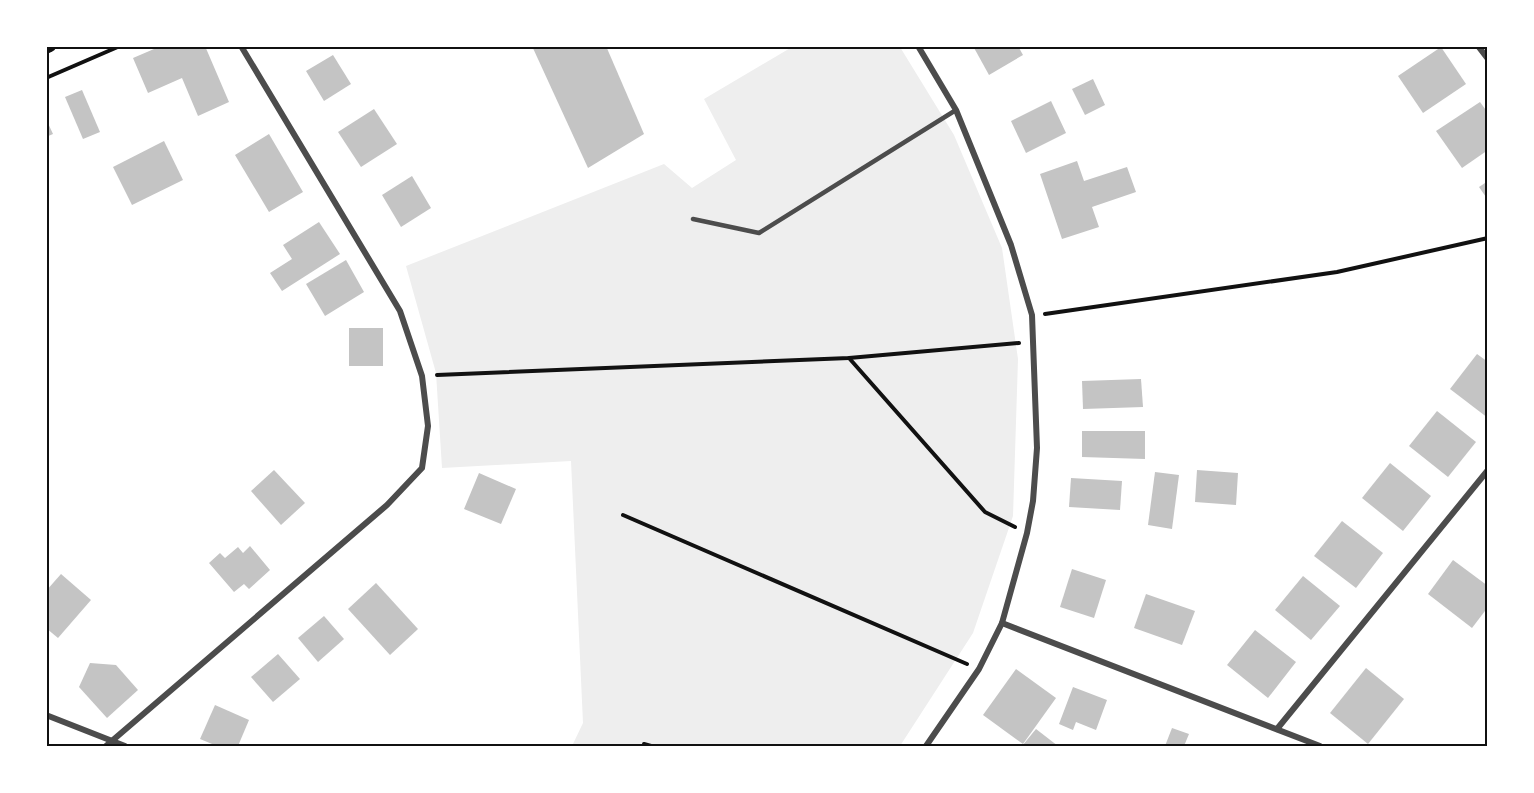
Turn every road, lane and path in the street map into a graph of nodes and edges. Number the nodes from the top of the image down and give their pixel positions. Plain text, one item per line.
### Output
1 (120, 46) edge
2 (241, 46) edge
3 (918, 46) edge
4 (1479, 46) edge
5 (1488, 59) edge
6 (46, 78) edge
7 (956, 110) junction
8 (693, 219) dead end
9 (1488, 238) edge
10 (1032, 315) junction
11 (1035, 342) junction
12 (849, 358) junction
13 (422, 376) junction
14 (1488, 470) edge
15 (623, 515) dead end
16 (1027, 533) junction
17 (1002, 623) junction
18 (979, 669) junction
19 (46, 715) edge
20 (1277, 729) junction
21 (112, 741) junction
22 (644, 744) dead end
23 (106, 747) edge
24 (125, 747) edge
25 (651, 747) edge
26 (926, 747) edge
27 (1320, 747) edge

1 - 6 path
2 - 13 street
3 - 7 street
4 - 5 street
7 - 8 lane
7 - 10 street
9 - 10 path
10 - 11 street
11 - 12 path
11 - 16 street
12 - 13 path
12 - 16 path
13 - 21 street
14 - 20 street
15 - 18 path
16 - 17 street
17 - 18 street
17 - 20 street
18 - 26 street
19 - 21 street
20 - 27 street
21 - 23 street
21 - 24 street
22 - 25 path

